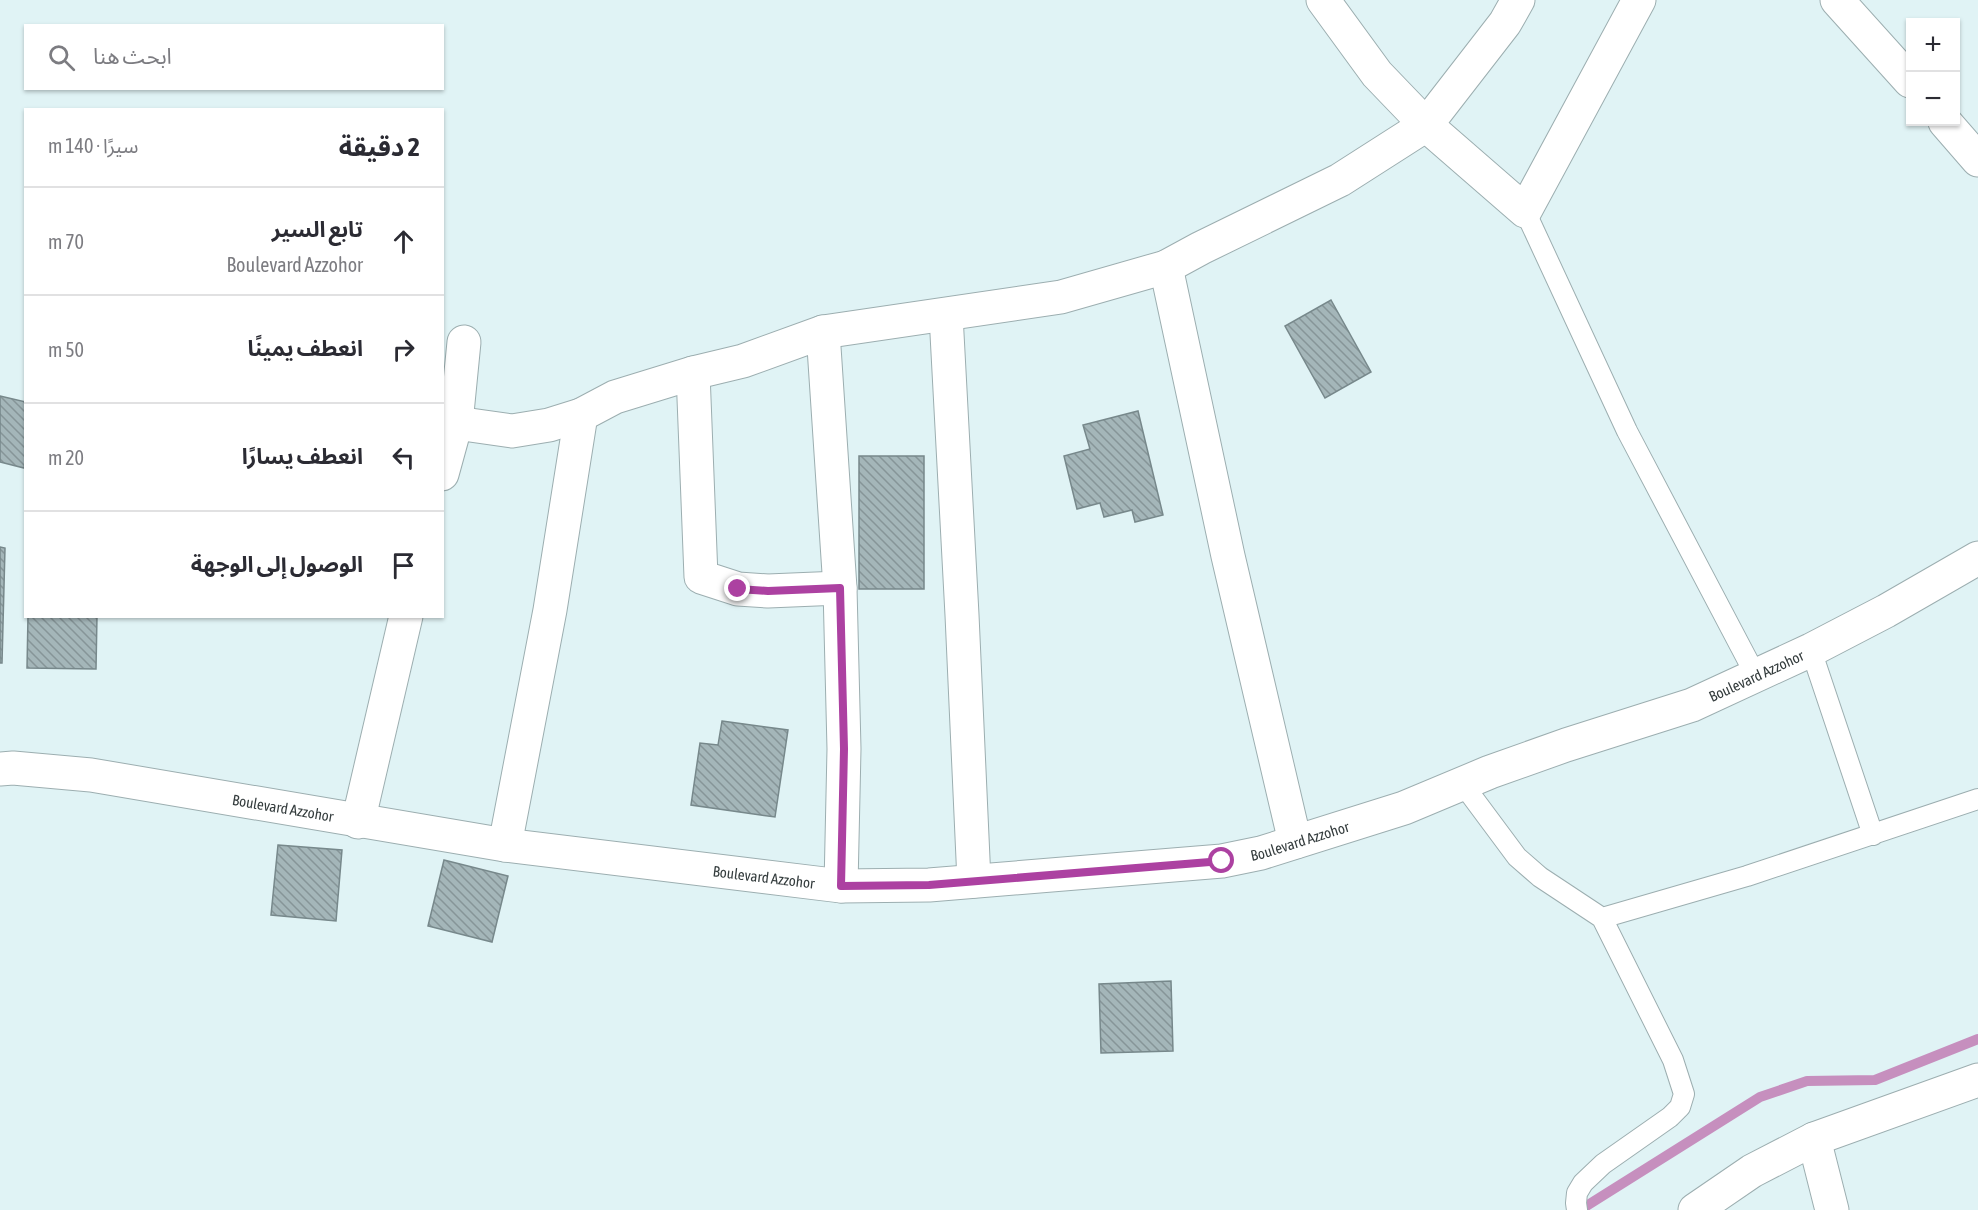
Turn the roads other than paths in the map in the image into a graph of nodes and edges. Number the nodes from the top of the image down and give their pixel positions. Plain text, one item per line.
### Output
1 (1518, 0) edge
2 (1639, 0) edge
3 (1837, 0) edge
4 (1335, 3) edge
5 (1906, 76) edge
6 (1426, 125) junction
7 (1948, 126) edge
8 (1978, 160) edge
9 (1525, 211) junction
10 (1166, 267) junction
11 (946, 315) junction
12 (823, 332) junction
13 (464, 342) dead end
14 (693, 373) junction
15 (581, 414) junction
16 (456, 423) junction
17 (444, 467) edge
18 (1978, 558) edge
19 (840, 588) junction
20 (406, 618) edge
21 (1811, 650) junction
22 (1756, 676) junction
23 (0, 769) edge
24 (1462, 783) junction
25 (1978, 799) edge
26 (358, 822) junction
27 (1873, 835) junction
28 (1295, 842) junction
29 (505, 845) junction
30 (974, 881) junction
31 (841, 886) junction
32 (1602, 918) junction
33 (1978, 1080) edge
34 (1814, 1138) junction
35 (1577, 1210) edge
36 (1695, 1210) edge
37 (1833, 1210) edge

1 - 6 street
2 - 9 street
3 - 5 street
4 - 6 street
6 - 9 street
6 - 10 street
7 - 8 street
9 - 22 lane
10 - 11 street
10 - 28 street
11 - 12 street
11 - 30 street
12 - 14 street
12 - 19 street
13 - 16 street
14 - 15 street
14 - 19 street
15 - 16 street
15 - 29 street
16 - 17 street
18 - 21 street, Boulevard Azzohor
19 - 31 street
20 - 26 street
21 - 22 street, Boulevard Azzohor
21 - 27 lane
22 - 24 street, Boulevard Azzohor
23 - 26 street, Boulevard Azzohor
24 - 28 street, Boulevard Azzohor
24 - 32 lane
25 - 27 lane
26 - 29 street, Boulevard Azzohor
27 - 32 lane
28 - 30 street, Boulevard Azzohor
29 - 31 street, Boulevard Azzohor
30 - 31 street, Boulevard Azzohor
32 - 35 lane
33 - 34 street
34 - 36 street
34 - 37 street

